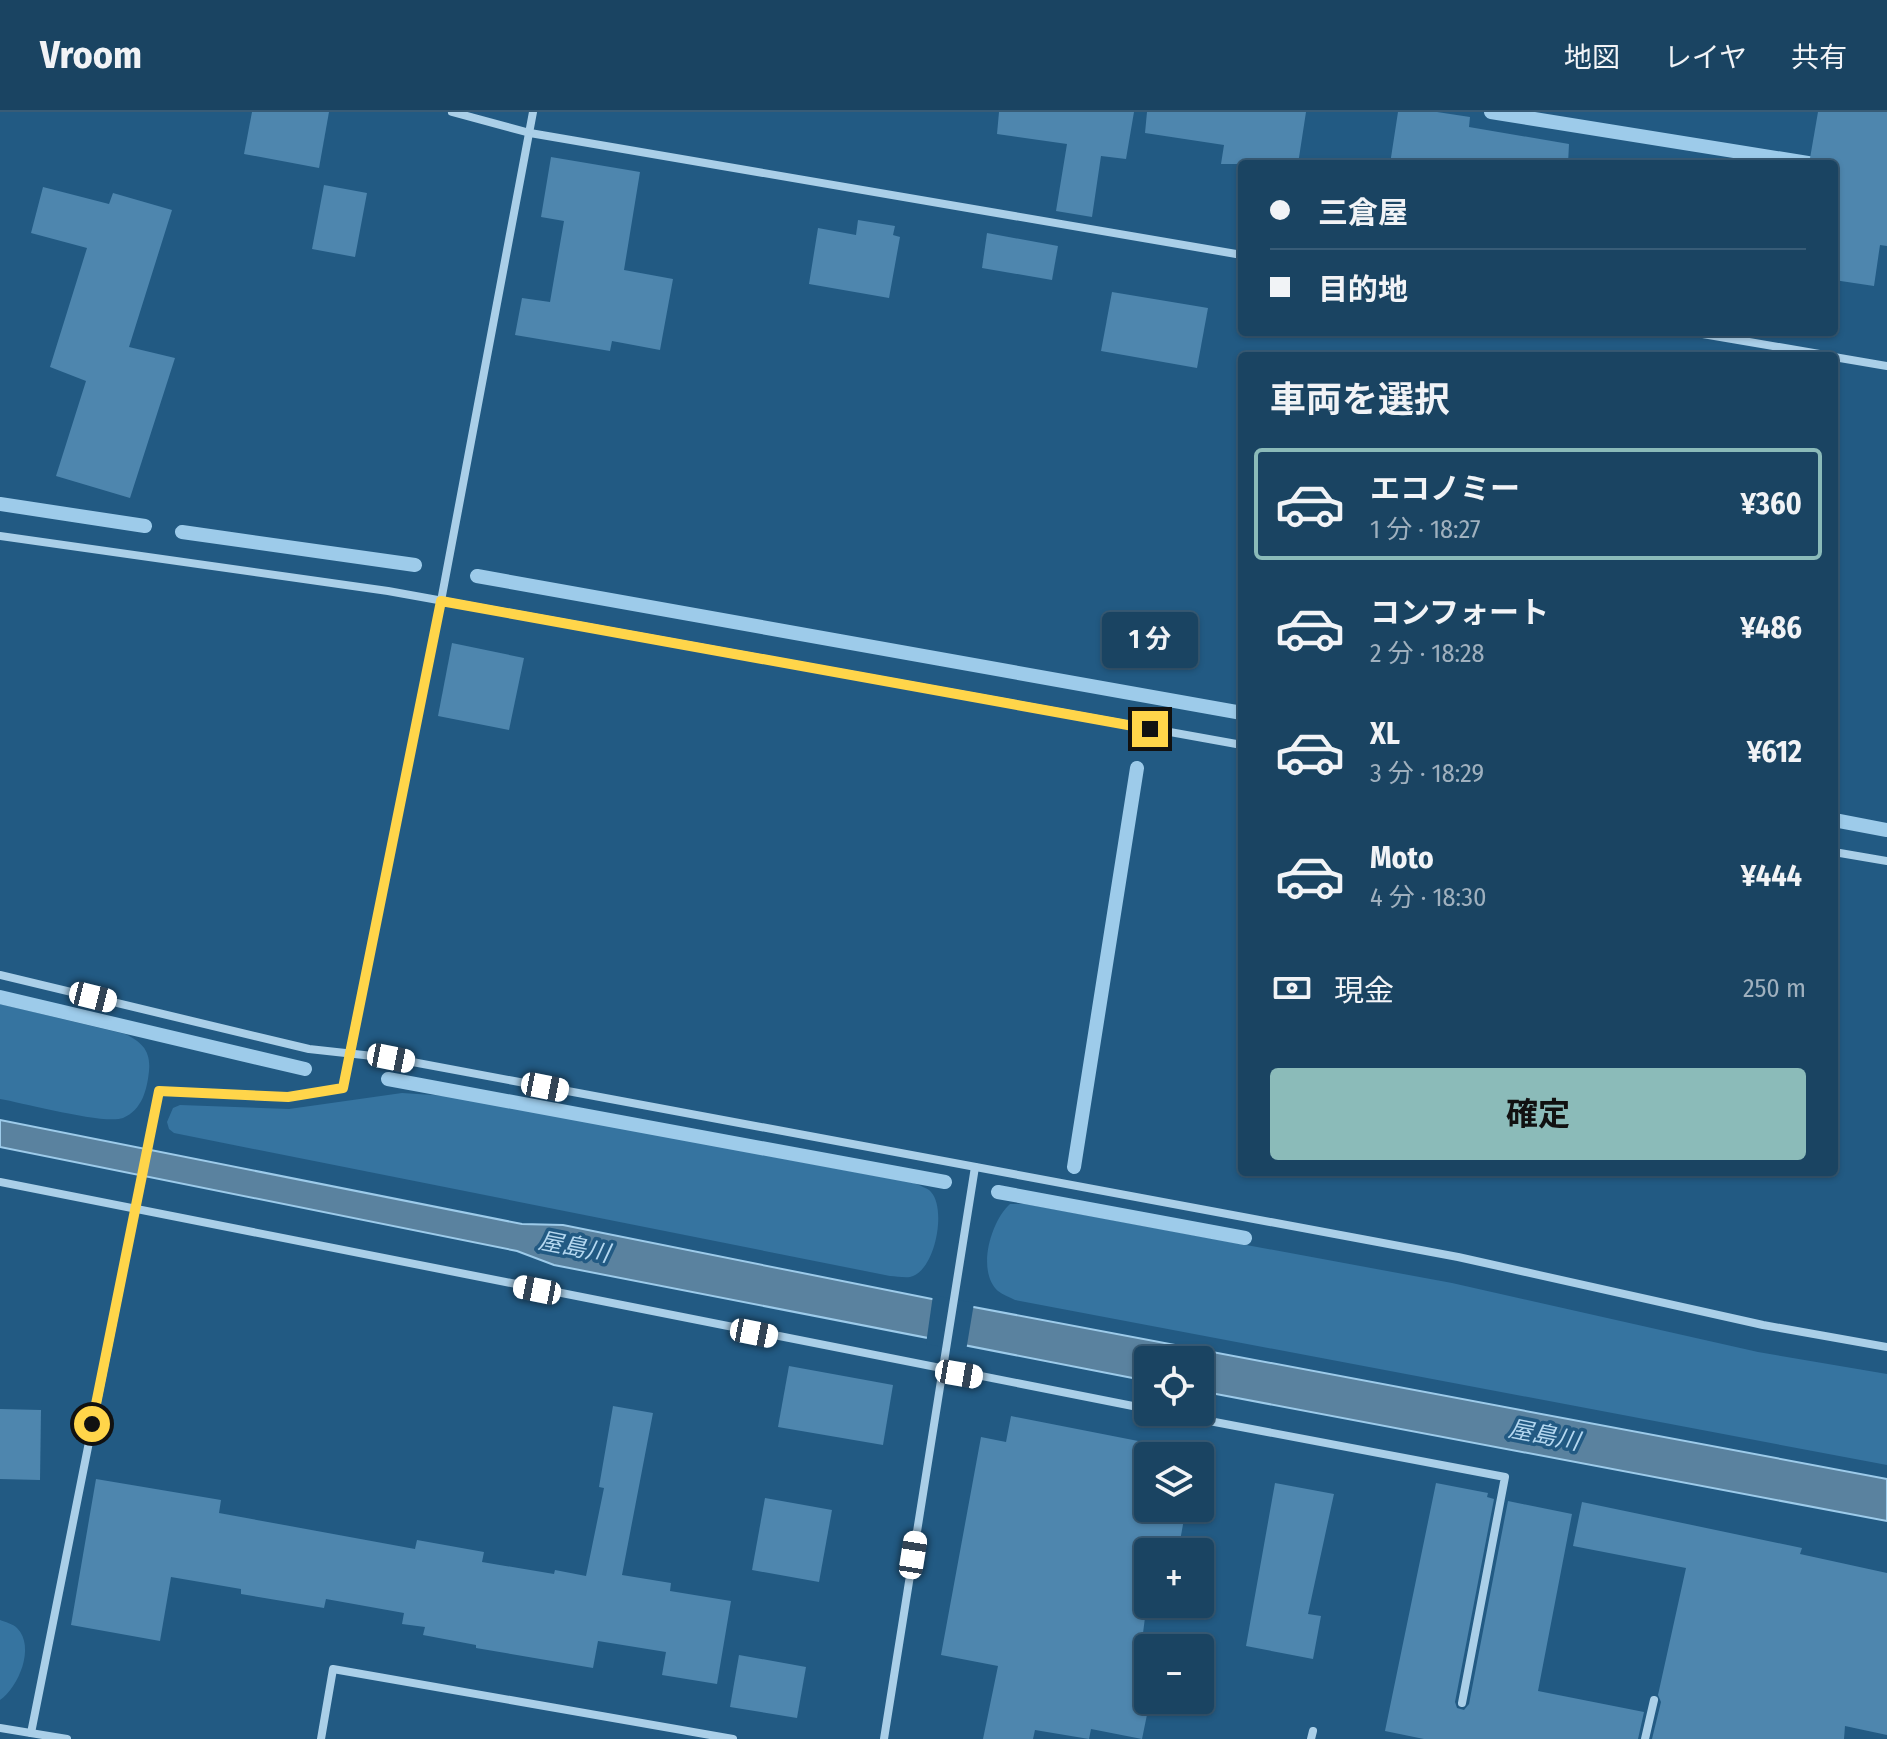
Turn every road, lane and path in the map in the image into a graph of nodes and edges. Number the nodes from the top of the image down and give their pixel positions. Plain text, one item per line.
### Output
1 (452, 112) edge
2 (533, 112) edge
3 (530, 133) junction
4 (1238, 254) edge
5 (1714, 336) edge
6 (1808, 352) edge
7 (1838, 357) edge
8 (1887, 366) edge
9 (0, 536) edge
10 (441, 601) junction
11 (1238, 744) edge
12 (1838, 853) edge
13 (1887, 861) edge
14 (0, 975) edge
15 (350, 1053) junction
16 (975, 1167) junction
17 (0, 1182) edge
18 (135, 1209) junction
19 (1887, 1347) edge
20 (942, 1371) junction
21 (1134, 1406) edge
22 (1214, 1422) edge
23 (1654, 1700) dead end
24 (1462, 1703) dead end
25 (0, 1728) edge
26 (31, 1733) junction
27 (67, 1739) edge
28 (321, 1739) edge
29 (733, 1739) edge
30 (884, 1739) edge
31 (1645, 1739) edge

1 - 3 street
2 - 3 street
3 - 4 street
3 - 10 street
5 - 6 street
7 - 8 street
9 - 10 street
10 - 11 street
10 - 15 street
12 - 13 street
14 - 15 street
15 - 16 street
15 - 18 street
16 - 19 street
16 - 20 street
17 - 18 street
18 - 20 street
18 - 26 street
20 - 21 street
20 - 30 street
22 - 24 street
23 - 31 street
25 - 26 street
26 - 27 street
28 - 29 street

